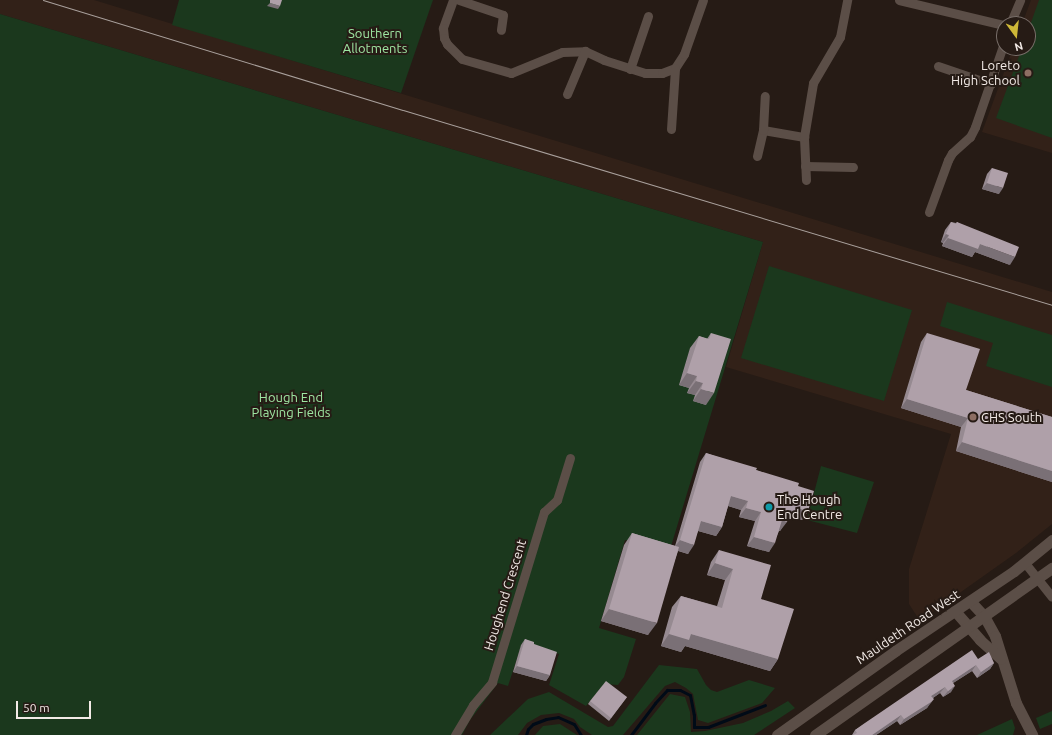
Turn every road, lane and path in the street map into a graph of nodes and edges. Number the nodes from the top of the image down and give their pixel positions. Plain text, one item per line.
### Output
1 (453, 0) edge
2 (459, 0) edge
3 (703, 0) edge
4 (847, 0) edge
5 (903, 0) edge
6 (1020, 0) edge
7 (648, 16) dead end
8 (1013, 16) edge
9 (996, 23) edge
10 (501, 30) dead end
11 (585, 51) junction
12 (1000, 56) edge
13 (938, 66) dead end
14 (675, 68) junction
15 (630, 69) junction
16 (991, 84) junction
17 (567, 94) dead end
18 (765, 96) dead end
19 (671, 129) dead end
20 (763, 130) junction
21 (804, 136) junction
22 (757, 156) dead end
23 (805, 166) junction
24 (854, 167) dead end
25 (806, 180) dead end
26 (929, 212) dead end
27 (570, 458) dead end
28 (1052, 540) edge
29 (1025, 563) junction
30 (1052, 568) edge
31 (1036, 579) junction
32 (1052, 597) edge
33 (971, 602) junction
34 (955, 611) junction
35 (984, 616) junction
36 (969, 627) junction
37 (1001, 659) junction
38 (1031, 733) edge
39 (455, 735) edge
40 (777, 735) edge
41 (815, 735) edge

1 - 11 street
2 - 10 street
3 - 14 street
4 - 21 street
5 - 9 street
6 - 8 street
7 - 15 street
11 - 15 street
11 - 17 street
12 - 16 street
13 - 16 street
14 - 15 street
14 - 19 street
16 - 26 street
18 - 20 street
20 - 21 street
20 - 22 street
21 - 23 street
23 - 24 street
23 - 25 street
27 - 39 street, Houghend Crescent
28 - 29 street, Mauldeth Road West
29 - 31 street
29 - 33 street, Mauldeth Road West
30 - 31 street
31 - 32 street
31 - 35 street
33 - 34 street, Mauldeth Road West
33 - 35 street
34 - 36 street
34 - 40 street, Mauldeth Road West
35 - 36 street
35 - 37 street
36 - 37 street
36 - 41 street
37 - 38 street

